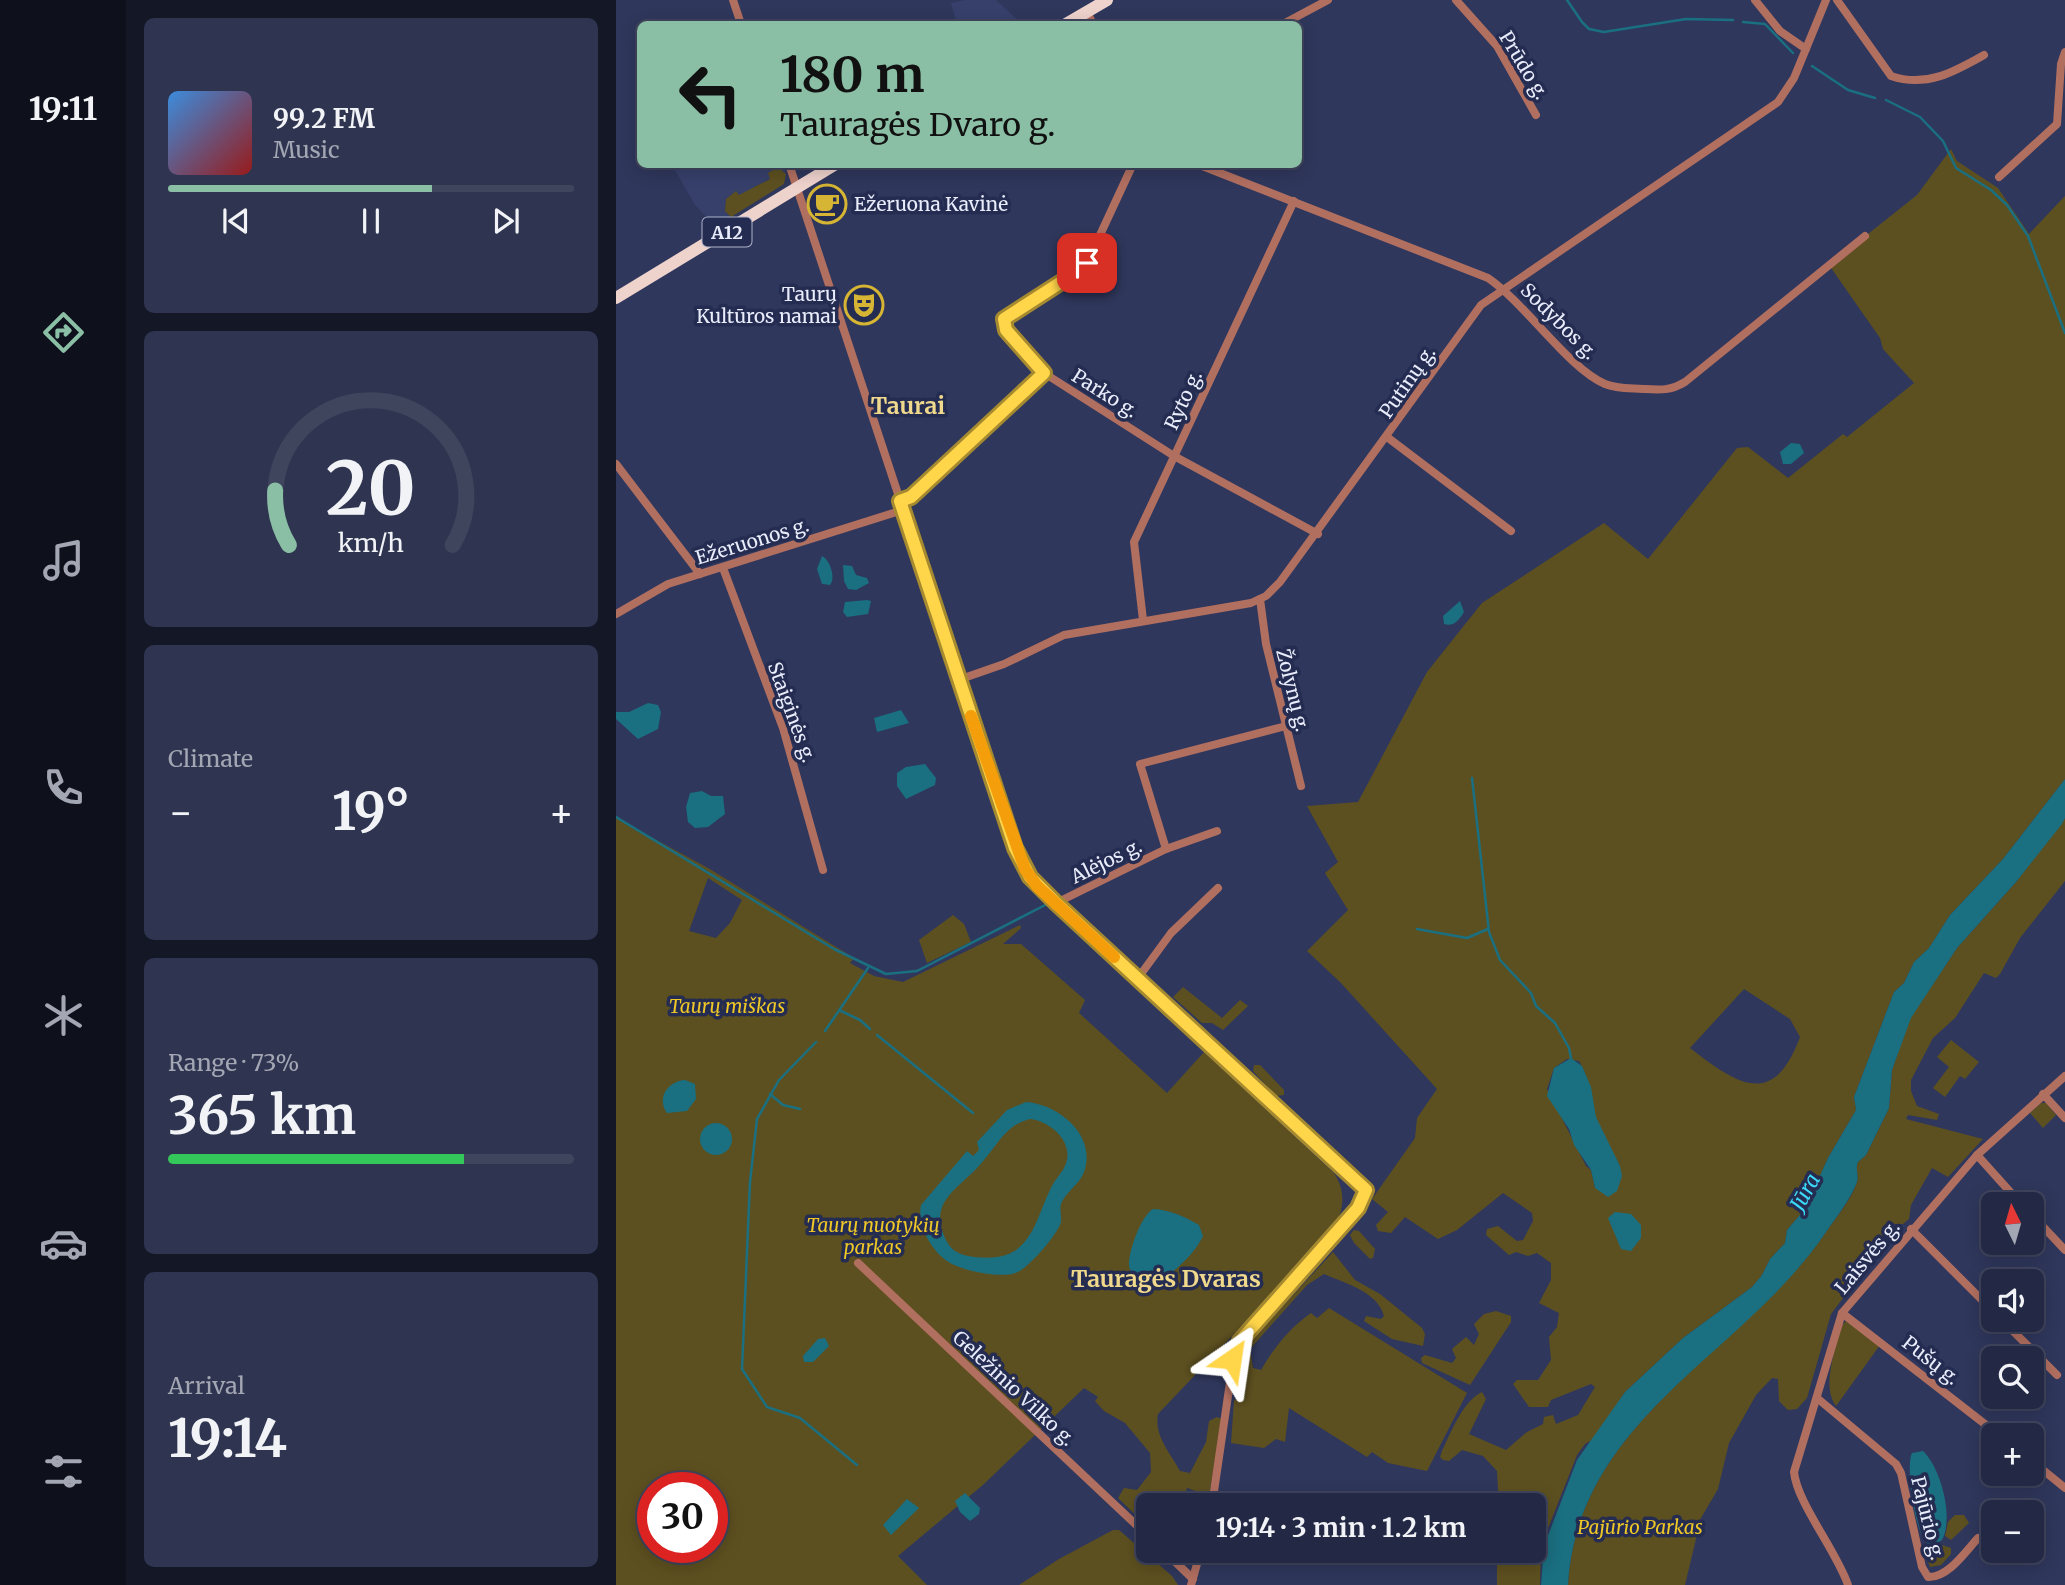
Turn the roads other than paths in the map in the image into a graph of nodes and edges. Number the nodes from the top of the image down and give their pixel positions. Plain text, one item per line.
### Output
1 (733, 0) edge
2 (1107, 0) edge
3 (1328, 0) edge
4 (1456, 0) edge
5 (1755, 0) edge
6 (1826, 0) edge
7 (1837, 0) edge
8 (1087, 12) junction
9 (740, 21) edge
10 (1071, 21) edge
11 (1092, 21) edge
12 (1289, 21) edge
13 (1806, 49) junction
14 (2065, 51) edge
15 (1984, 55) dead end
16 (1536, 115) dead end
17 (790, 168) edge
18 (830, 168) edge
19 (1131, 168) edge
20 (1207, 168) edge
21 (2000, 177) dead end
22 (798, 188) junction
23 (1294, 201) junction
24 (1865, 236) dead end
25 (1504, 289) junction
26 (616, 298) edge
27 (1044, 373) junction
28 (1387, 437) junction
29 (1174, 456) junction
30 (616, 464) edge
31 (902, 506) junction
32 (1511, 531) dead end
33 (1318, 534) junction
34 (723, 568) junction
35 (700, 574) junction
36 (1260, 599) junction
37 (616, 614) edge
38 (1143, 620) junction
39 (958, 681) junction
40 (1286, 726) junction
41 (1301, 786) dead end
42 (1217, 831) dead end
43 (1166, 849) junction
44 (823, 870) dead end
45 (1218, 888) dead end
46 (1056, 903) junction
47 (1138, 978) junction
48 (2065, 1076) edge
49 (2043, 1094) junction
50 (2065, 1118) edge
51 (1977, 1155) junction
52 (2010, 1192) edge
53 (2044, 1228) edge
54 (1911, 1229) junction
55 (2065, 1250) edge
56 (858, 1263) dead end
57 (1981, 1299) edge
58 (1842, 1313) junction
59 (2014, 1332) edge
60 (2057, 1375) dead end
61 (1817, 1398) junction
62 (1984, 1423) edge
63 (2044, 1471) edge
64 (2065, 1488) edge
65 (1214, 1493) edge
66 (1136, 1525) edge
67 (1978, 1538) dead end
68 (1175, 1563) edge
69 (1197, 1563) edge
70 (1192, 1582) edge
71 (1848, 1585) edge

1 - 9 street
2 - 8 highway
3 - 12 street
4 - 16 street, Prūdo g.
5 - 13 street
6 - 13 street, Putinų g.
7 - 15 street
8 - 10 highway
8 - 11 street
13 - 25 street, Putinų g.
14 - 21 street
17 - 22 street, Alėjos g.
18 - 22 highway, A12
19 - 27 street
20 - 23 street, Sodybos g.
22 - 26 highway, A12
22 - 31 street, Alėjos g.
23 - 25 street, Sodybos g.
23 - 29 street, Ryto g.
24 - 25 street, Sodybos g.
25 - 28 street, Putinų g.
27 - 29 street, Parko g.
27 - 31 street, Parko g.
28 - 32 street
28 - 33 street, Putinų g.
29 - 33 street, Parko g.
29 - 38 street, Ryto g.
30 - 35 street
31 - 34 street, Ežeruonos g.
31 - 39 street, Alėjos g.
33 - 36 street, Putinų g.
34 - 35 street, Ežeruonos g.
34 - 44 street, Staiginės g.
35 - 37 street, Ežeruonos g.
36 - 38 street
36 - 40 street, Žolynų g.
38 - 39 street
39 - 46 street, Alėjos g.
40 - 41 street, Žolynų g.
40 - 43 street
42 - 43 street, Alėjos g.
43 - 46 street, Alėjos g.
45 - 47 street
46 - 47 street
47 - 65 street
48 - 49 street, Laisvės g.
49 - 50 street
49 - 51 street, Laisvės g.
51 - 52 street
51 - 54 street, Laisvės g.
53 - 55 street
54 - 57 street
54 - 58 street, Laisvės g.
56 - 66 street, Geležinio Vilko g.
58 - 61 street, Laisvės g.
58 - 62 street, Pušų g.
59 - 60 street
61 - 67 street, Pajūrio g.
61 - 71 street, Laisvės g.
63 - 64 street
68 - 70 street
69 - 70 street

